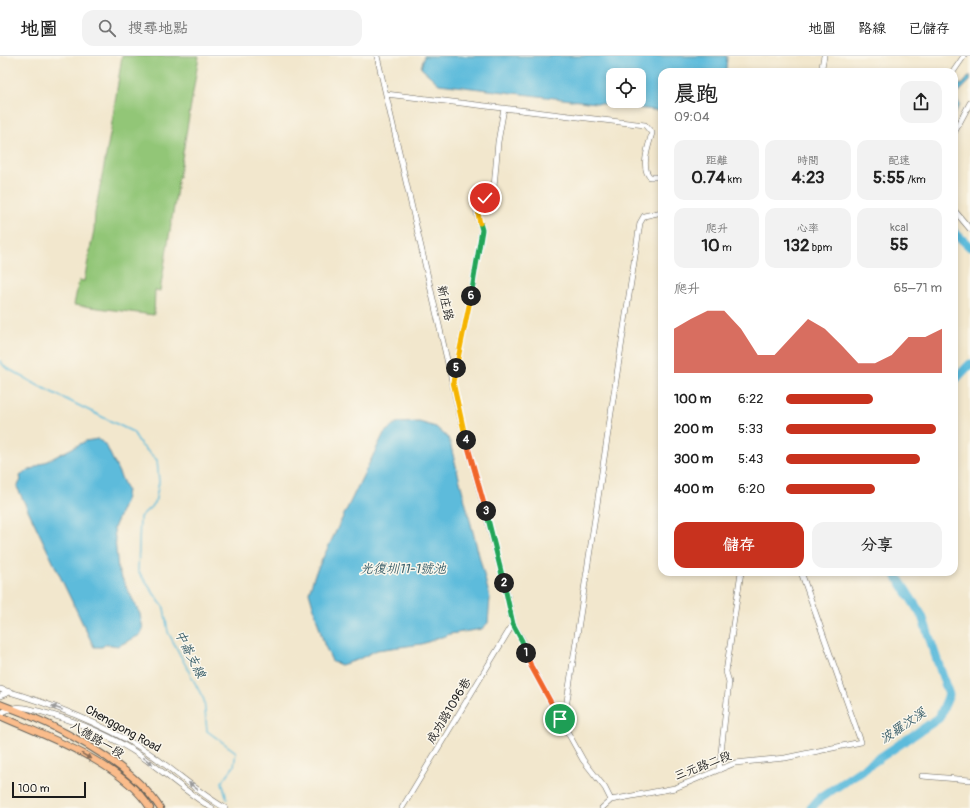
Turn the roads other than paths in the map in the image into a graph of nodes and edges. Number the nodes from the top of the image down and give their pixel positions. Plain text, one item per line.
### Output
1 (377, 56) edge
2 (824, 56) edge
3 (964, 56) edge
4 (822, 68) edge
5 (956, 68) edge
6 (386, 94) junction
7 (970, 103) edge
8 (504, 108) junction
9 (958, 126) edge
10 (658, 177) edge
11 (658, 213) edge
12 (958, 215) edge
13 (970, 229) edge
14 (453, 382) junction
15 (740, 576) edge
16 (802, 576) edge
17 (513, 624) junction
18 (0, 689) edge
19 (10, 692) junction
20 (0, 696) edge
21 (0, 704) edge
22 (10, 707) junction
23 (0, 715) edge
24 (560, 719) junction
25 (719, 770) junction
26 (922, 776) dead end
27 (970, 780) edge
28 (611, 800) junction
29 (150, 808) edge
30 (160, 808) edge
31 (212, 808) edge
32 (225, 808) edge
33 (402, 808) edge
34 (602, 808) edge

1 - 6 street, 新庄路
2 - 4 street
3 - 5 street
6 - 8 street
6 - 14 street, 新庄路
7 - 9 street
8 - 10 street
8 - 14 street
11 - 24 street
12 - 13 street
14 - 17 street, 新庄路
15 - 25 street
16 - 25 street, 三元路二段
17 - 24 street, 新庄路
17 - 33 street, 成功路1096巷
18 - 19 street, Chenggong Road
19 - 20 street
32 -> 19 street, Chenggong Road
21 - 22 main road, 八德路一段
22 - 23 street
22 - 30 main road, 八德路一段
22 -> 31 street, Chenggong Road
23 -> 29 main road, 八德路一段
24 - 28 street, 新庄路
25 - 28 street, 三元路二段
26 - 27 street
28 - 34 street

